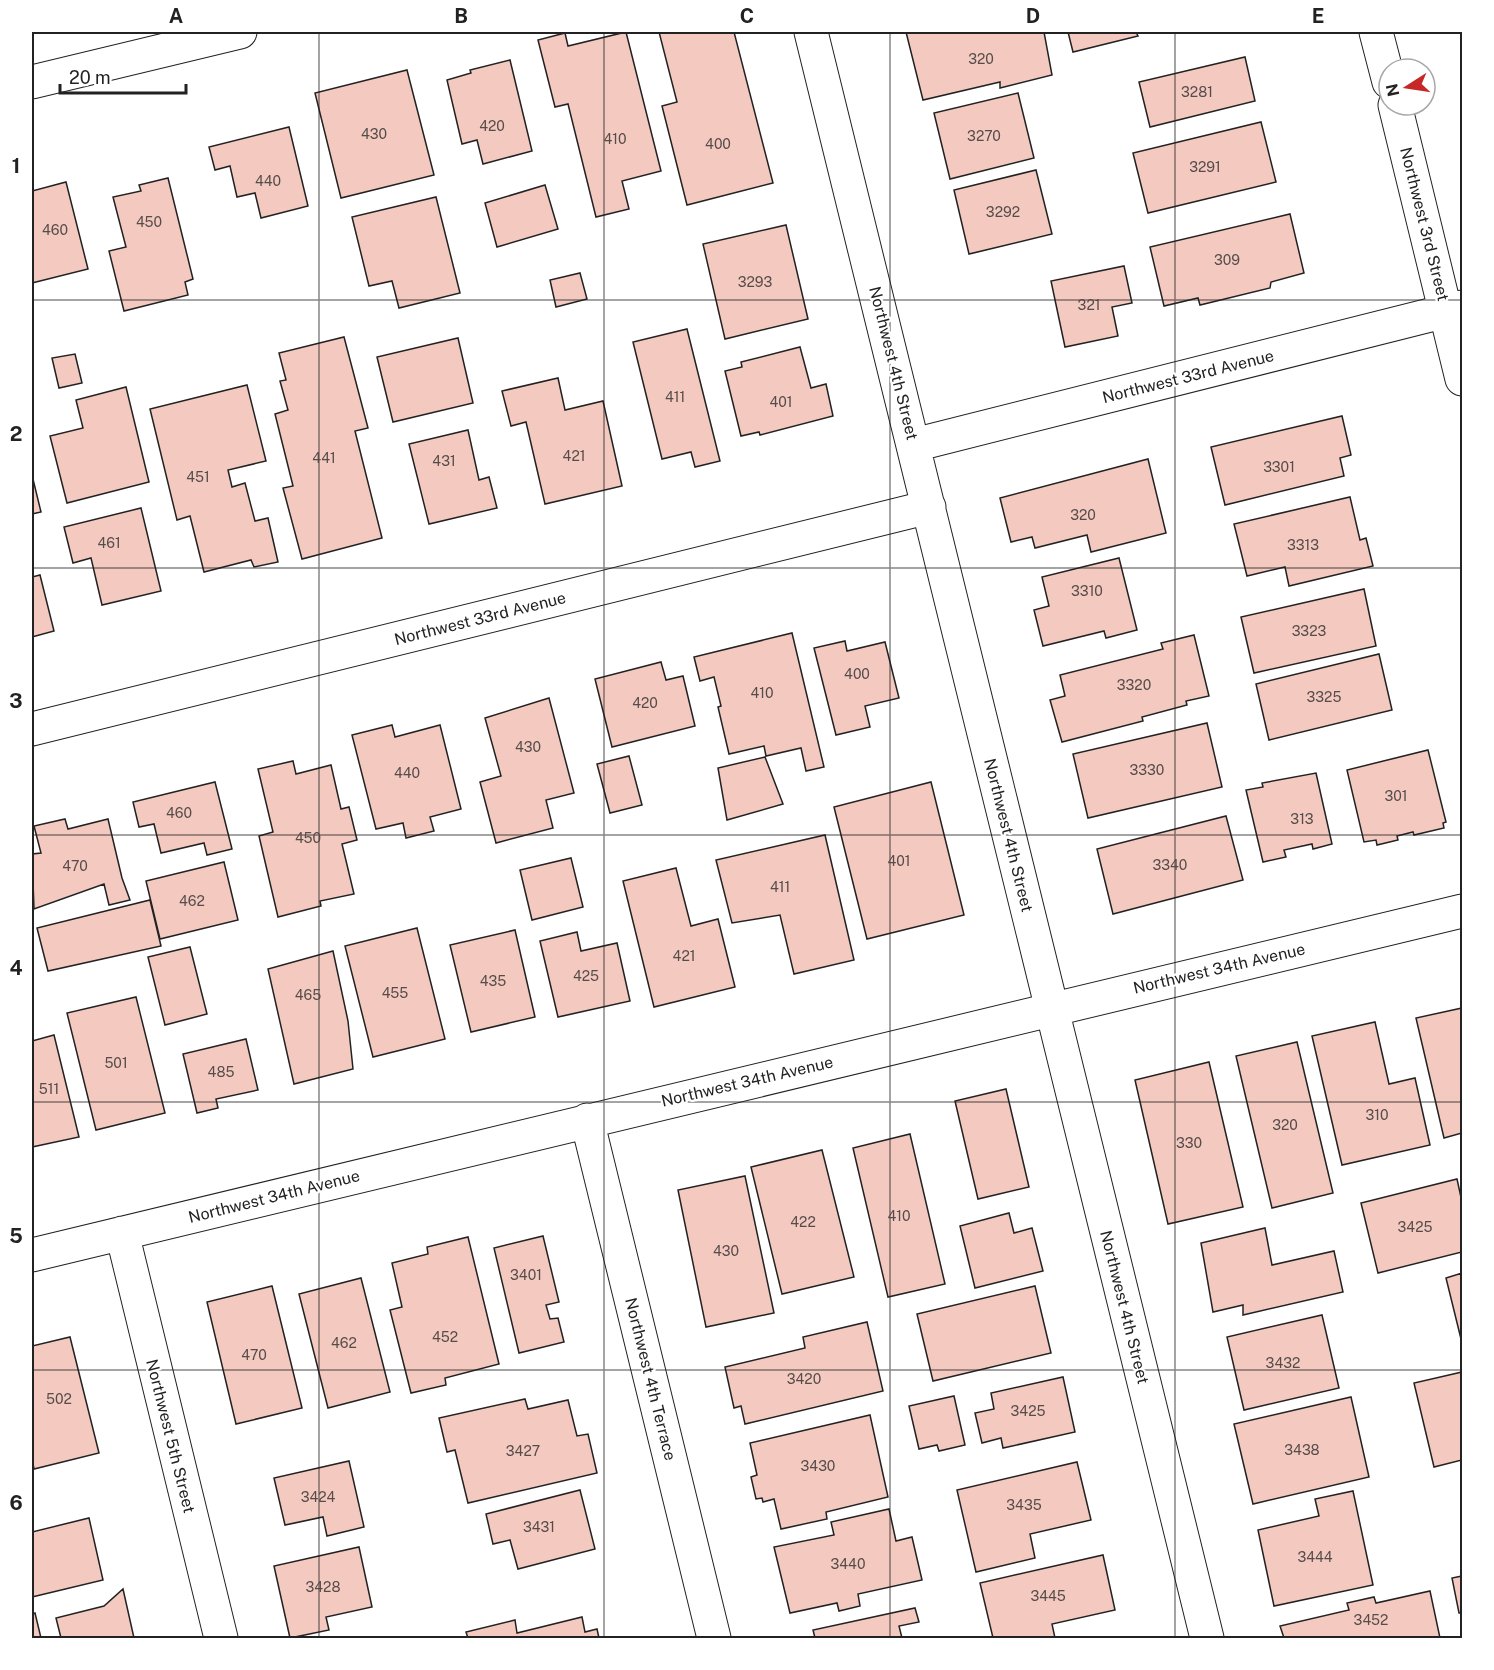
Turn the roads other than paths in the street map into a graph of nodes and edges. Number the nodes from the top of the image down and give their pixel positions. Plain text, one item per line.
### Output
1 (240, 32) edge
2 (811, 32) edge
3 (1376, 32) edge
4 (1382, 57) edge
5 (32, 82) edge
6 (1398, 117) edge
7 (1454, 309) edge
8 (1462, 379) edge
9 (914, 445) junction
10 (929, 507) junction
11 (32, 729) edge
12 (1462, 911) edge
13 (1051, 1009) junction
14 (587, 1120) junction
15 (122, 1233) junction
16 (32, 1255) edge
17 (221, 1638) edge
18 (714, 1638) edge
19 (1207, 1638) edge

1 - 5 street
2 - 9 street, Northwest 4th Street
3 - 4 street
6 - 7 street, Northwest 3rd Street
7 - 8 street, Northwest 3rd Street
7 - 9 street, Northwest 33rd Avenue
9 - 10 street, Northwest 4th Street
10 - 11 street, Northwest 33rd Avenue
10 - 13 street, Northwest 4th Street
12 - 13 street, Northwest 34th Avenue
13 - 14 street, Northwest 34th Avenue
13 - 19 street, Northwest 4th Street
14 - 15 street, Northwest 34th Avenue
14 - 18 street, Northwest 4th Terrace
15 - 16 street, Northwest 34th Avenue
15 - 17 street, Northwest 5th Street

